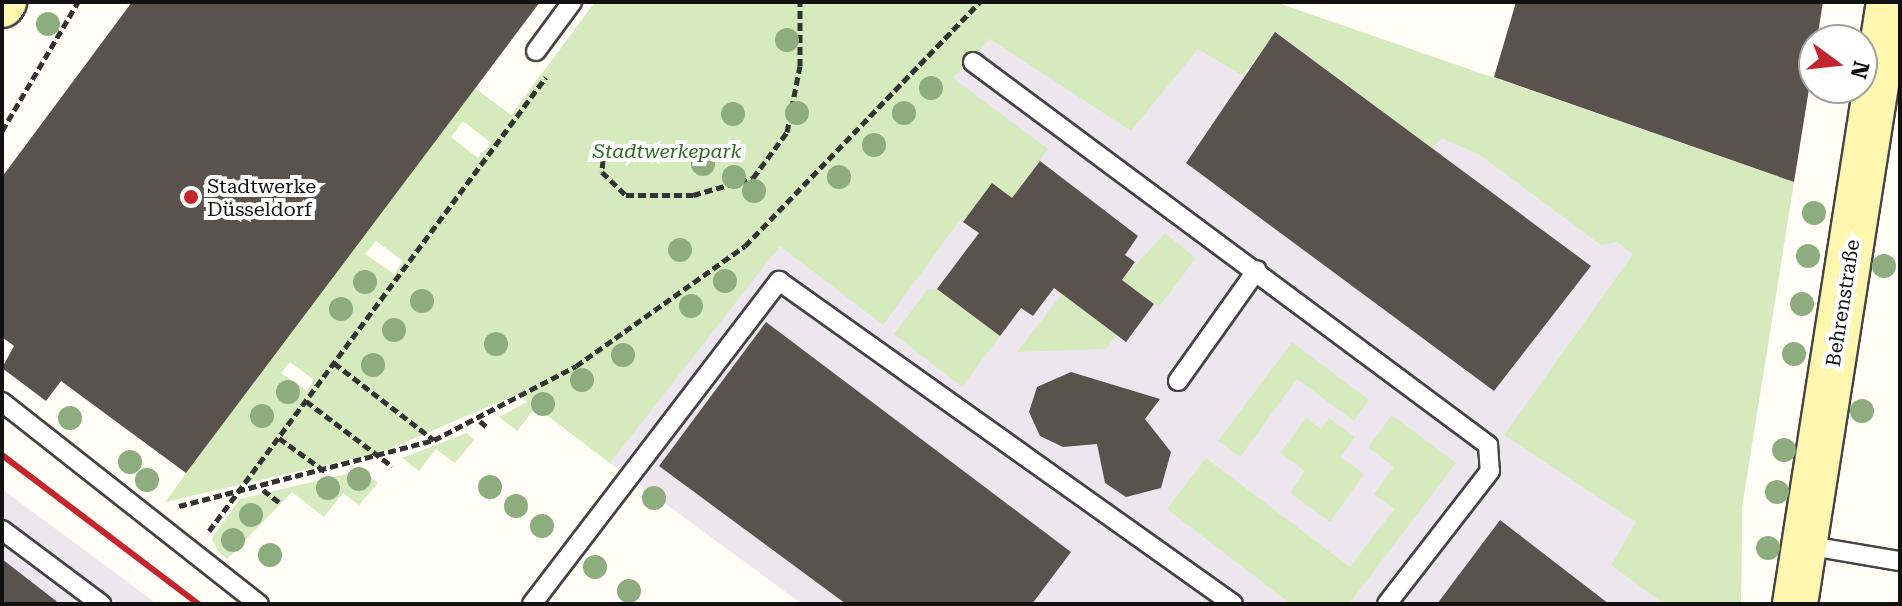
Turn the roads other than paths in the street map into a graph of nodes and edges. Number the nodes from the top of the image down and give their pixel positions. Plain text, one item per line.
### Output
1 (572, 2) edge
2 (1889, 2) edge
3 (536, 51) dead end
4 (973, 62) dead end
5 (1257, 270) junction
6 (1178, 381) dead end
7 (2, 402) edge
8 (2, 530) edge
9 (1805, 545) junction
10 (1900, 561) edge
11 (1207, 596) edge
12 (101, 604) edge
13 (259, 604) edge
14 (532, 604) edge
15 (1233, 604) edge
16 (1387, 604) edge
17 (1795, 604) edge

1 - 3 lane
2 - 9 street, Behrenstraße
4 - 5 lane
5 - 6 lane
5 - 16 lane
7 - 13 lane
8 - 12 lane
9 - 10 lane
9 - 17 street, Behrenstraße
11 - 14 lane
11 - 15 lane

